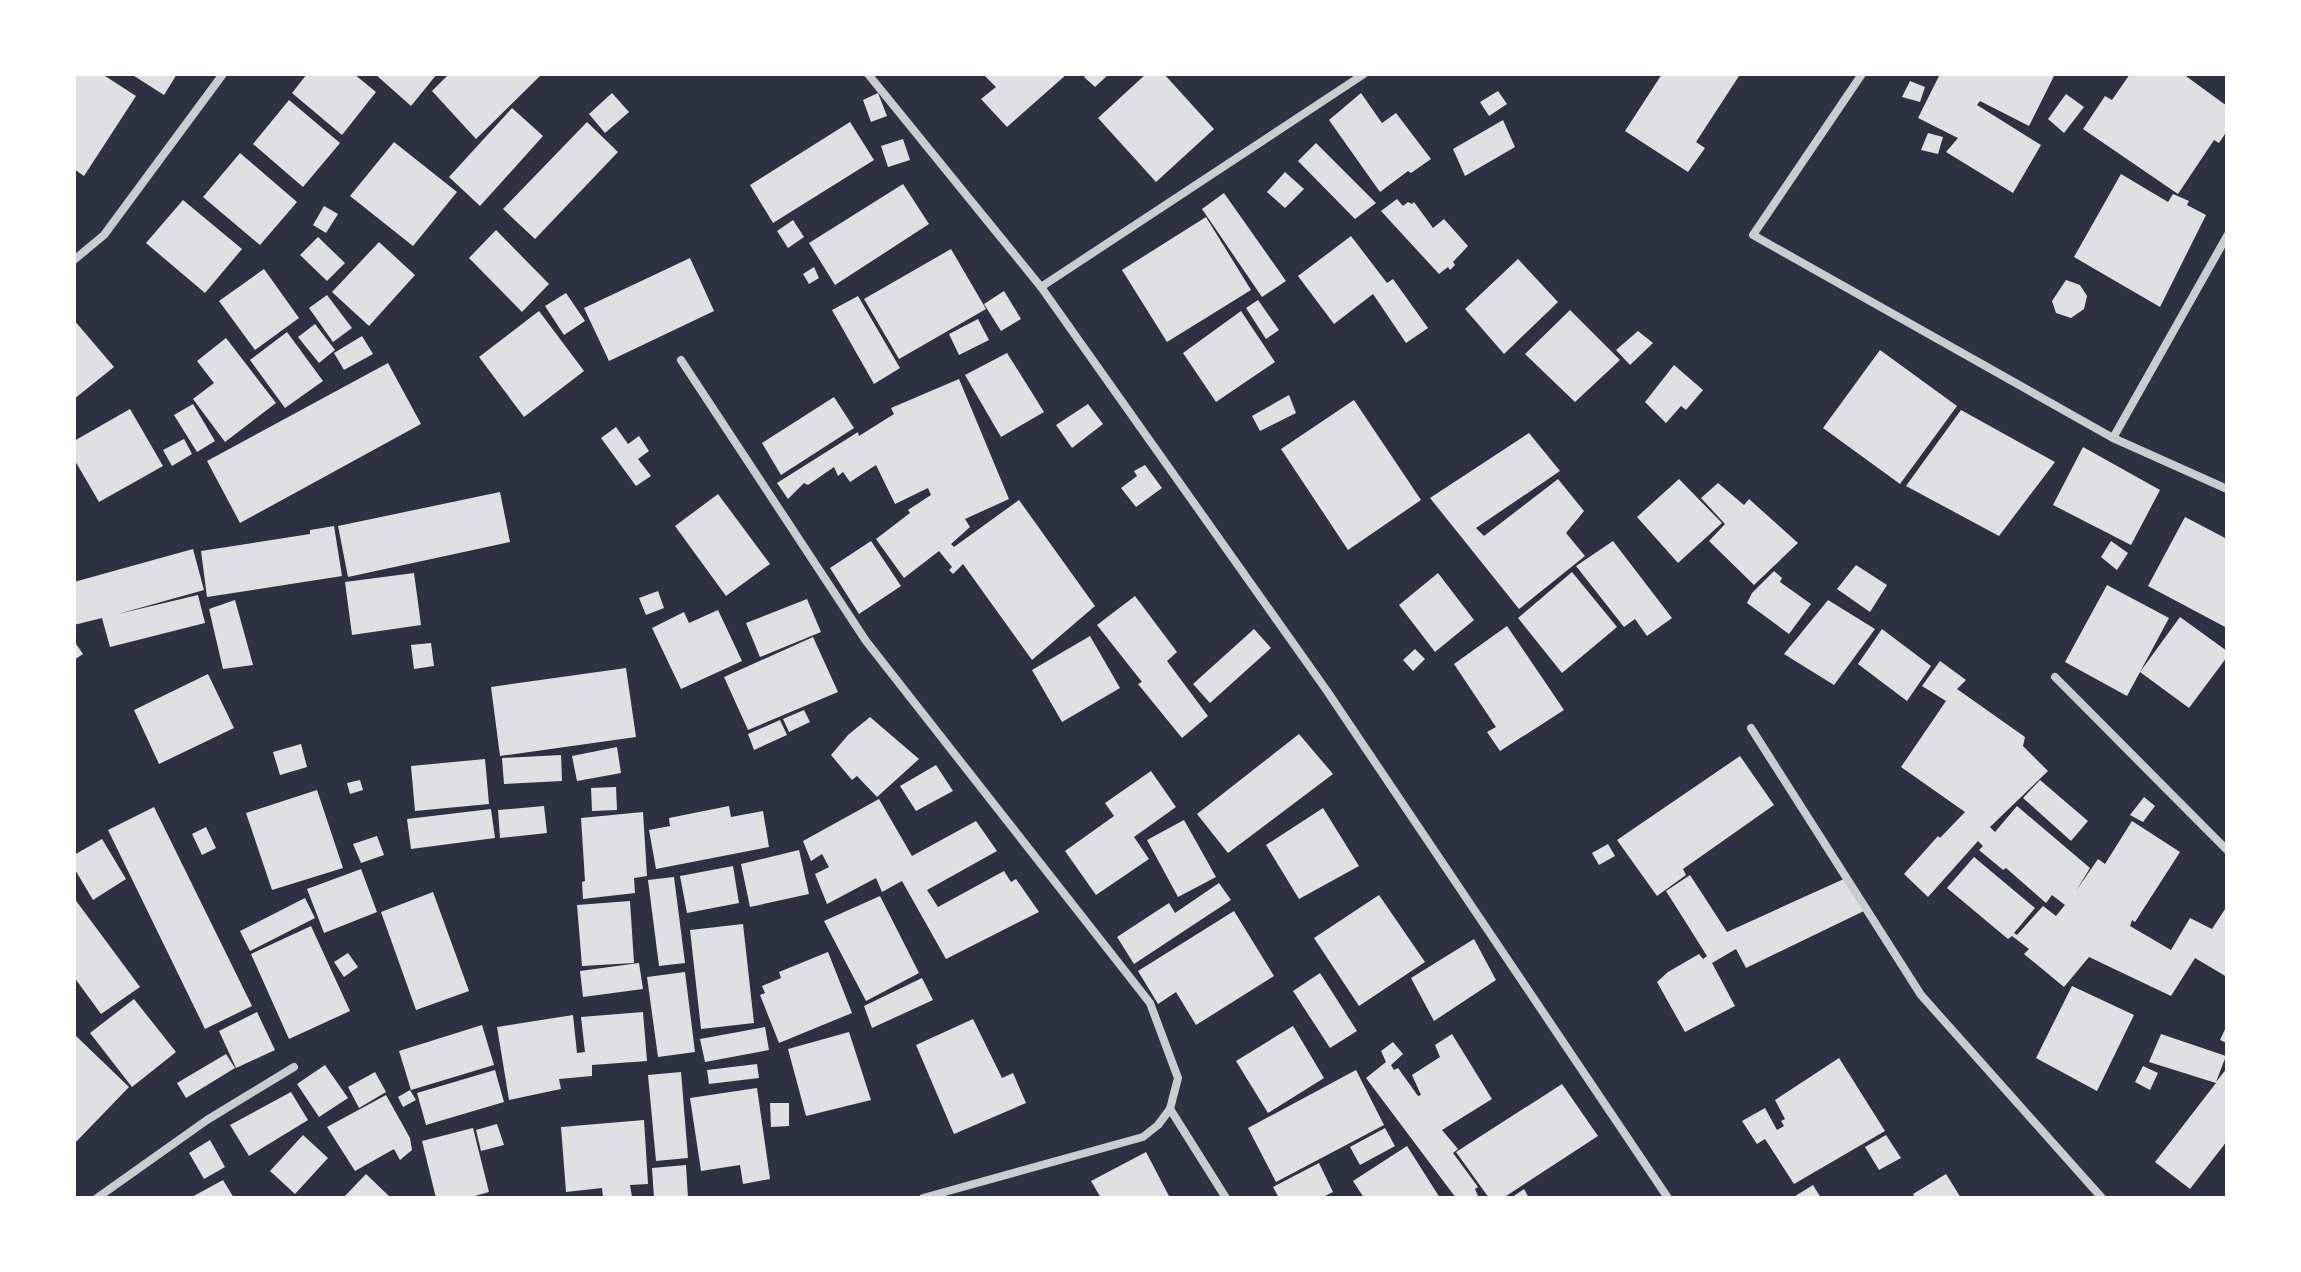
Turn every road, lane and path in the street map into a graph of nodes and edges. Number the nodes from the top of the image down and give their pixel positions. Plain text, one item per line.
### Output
1 (223, 74) edge
2 (868, 74) edge
3 (1364, 74) edge
4 (1862, 74) edge
5 (2227, 236) edge
6 (74, 260) edge
7 (1041, 287) junction
8 (681, 360) dead end
9 (2113, 438) junction
10 (2227, 489) edge
11 (2055, 677) dead end
12 (1751, 728) dead end
13 (2227, 850) edge
14 (294, 1067) dead end
15 (1170, 1109) junction
16 (97, 1198) edge
17 (923, 1198) edge
18 (1226, 1198) edge
19 (1668, 1198) edge
20 (2102, 1198) edge

1 - 6 street
2 - 7 street
3 - 7 street
4 - 9 street
5 - 9 street
7 - 19 street
8 - 15 street
9 - 10 street
11 - 13 street
12 - 20 street
14 - 16 street
15 - 17 street
15 - 18 street

